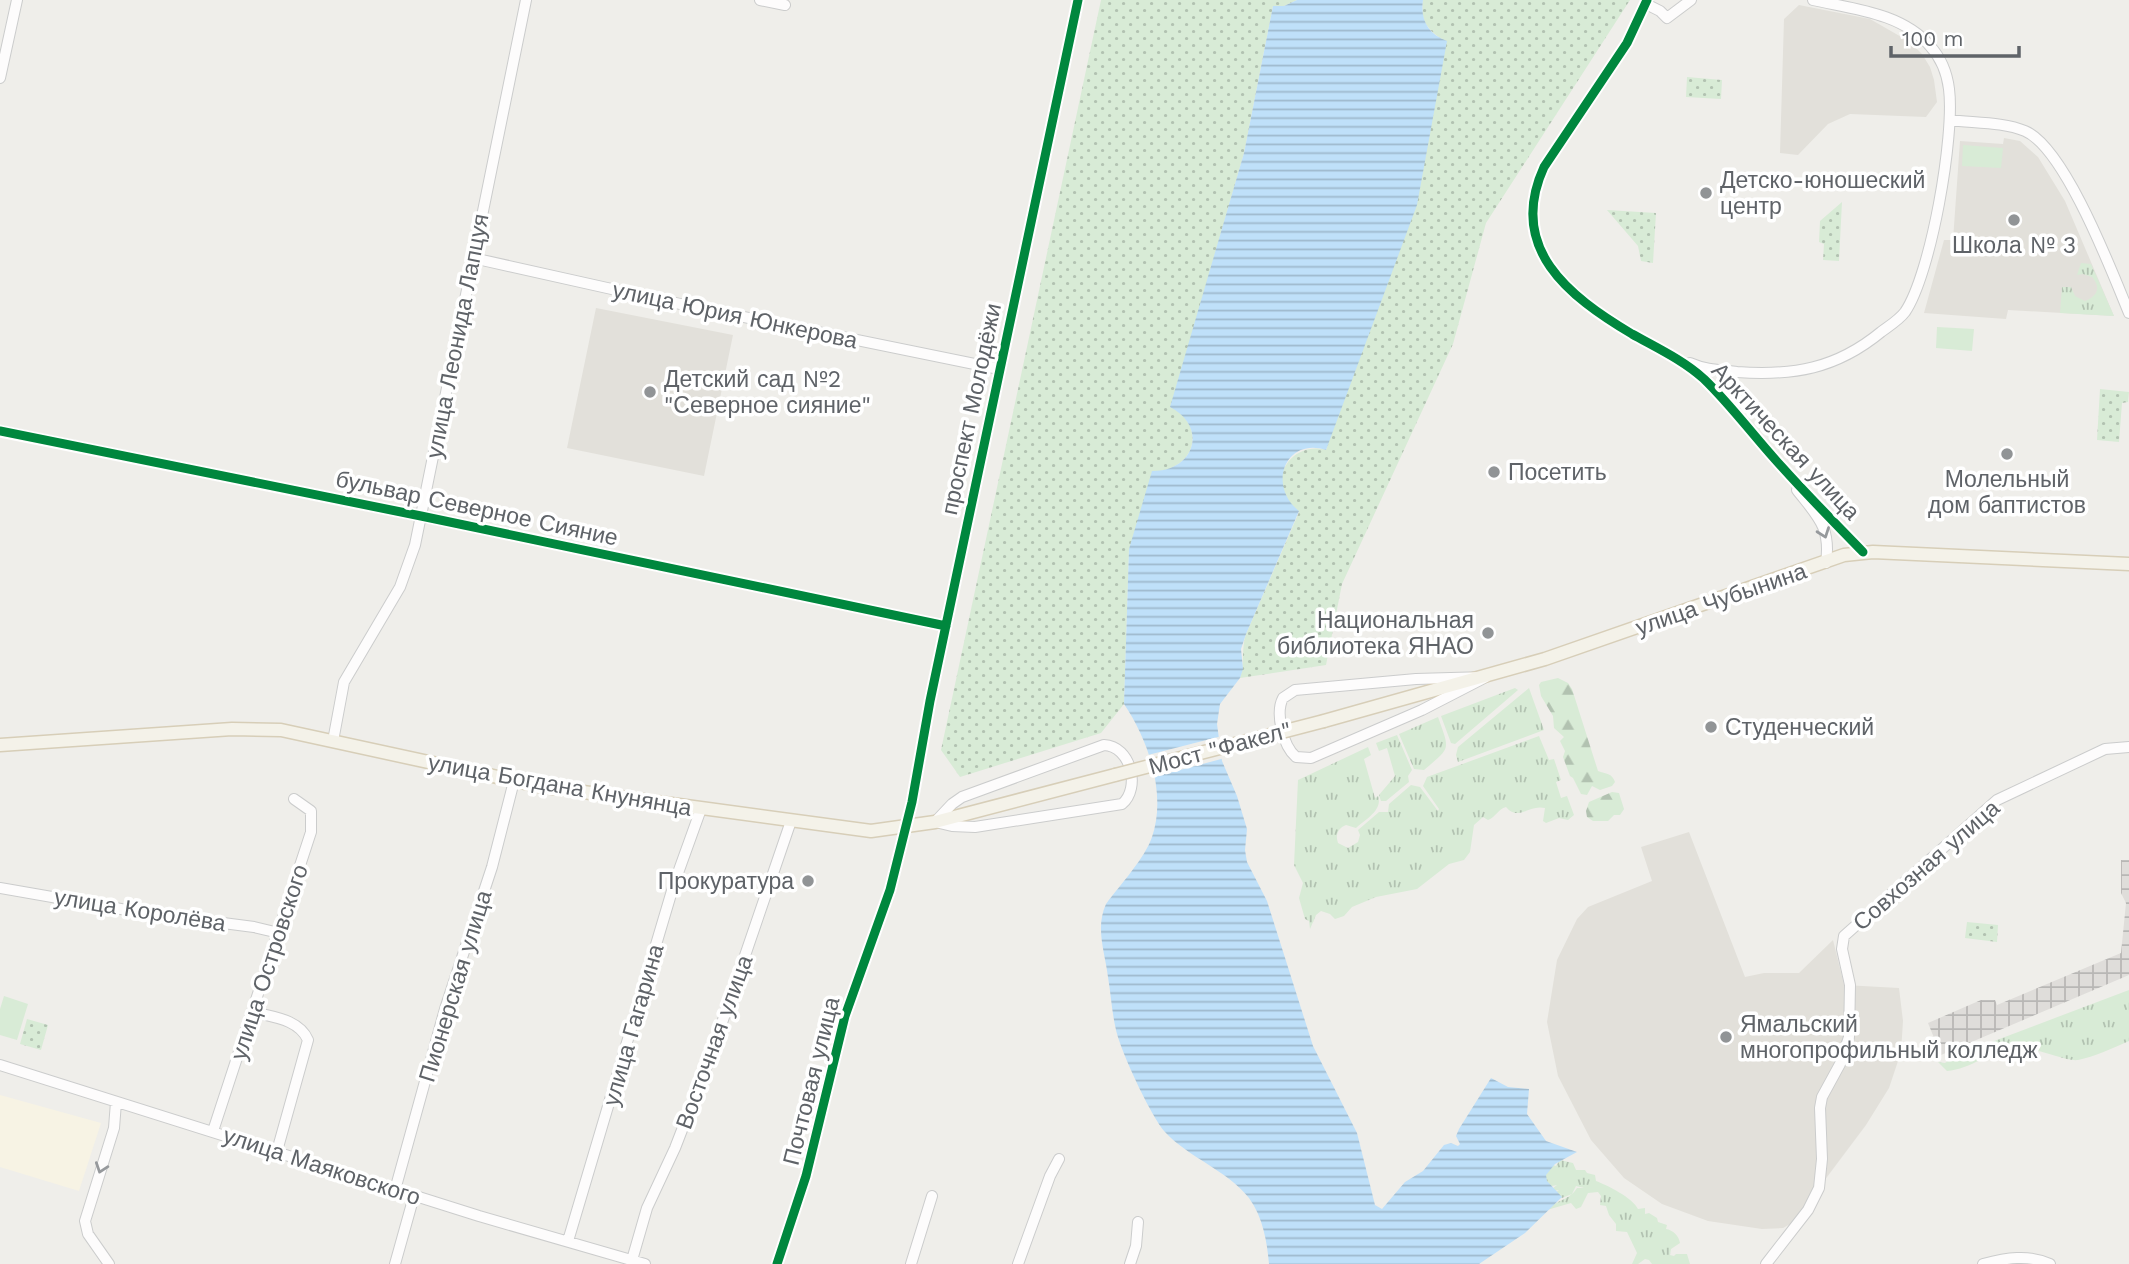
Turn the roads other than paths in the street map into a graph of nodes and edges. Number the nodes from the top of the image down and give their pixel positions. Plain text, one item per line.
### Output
1 (17, 0) edge
2 (526, 0) edge
3 (760, 0) edge
4 (1078, 0) edge
5 (1691, 0) edge
6 (1813, 0) edge
7 (1647, 2) edge
8 (785, 5) dead end
9 (0, 78) edge
10 (1950, 120) junction
11 (473, 258) junction
12 (2129, 313) edge
13 (1671, 355) junction
14 (999, 369) junction
15 (0, 430) edge
16 (1781, 466) junction
17 (421, 516) junction
18 (1863, 552) junction
19 (1826, 563) junction
20 (2129, 564) edge
21 (946, 626) junction
22 (1486, 677) junction
23 (1324, 721) joint
24 (333, 741) junction
25 (0, 745) edge
26 (2126, 746) edge
27 (1115, 775) joint
28 (514, 781) junction
29 (294, 799) dead end
30 (701, 809) junction
31 (791, 821) junction
32 (935, 821) junction
33 (906, 827) junction
34 (0, 888) edge
35 (279, 933) junction
36 (253, 1012) junction
37 (0, 1065) edge
38 (116, 1102) junction
39 (213, 1131) junction
40 (277, 1151) junction
41 (1059, 1160) dead end
42 (395, 1190) junction
43 (414, 1196) junction
44 (932, 1196) dead end
45 (1138, 1222) dead end
46 (568, 1241) junction
47 (632, 1260) junction
48 (109, 1264) edge
49 (395, 1264) edge
50 (645, 1264) edge
51 (777, 1264) edge
52 (911, 1264) edge
53 (1018, 1264) edge
54 (1130, 1264) edge
55 (1766, 1264) edge
56 (1983, 1264) edge
57 (2050, 1264) edge

1 - 9 street
2 - 11 street, улица Леонида Лапцуя
3 - 8 street
4 - 14 street, проспект Молодёжи
5 - 7 street
6 - 10 street
7 - 13 street, Арктическая улица
10 - 12 street
10 - 13 street
11 - 14 street, улица Юрия Юнкерова
11 - 17 street, улица Леонида Лапцуя
13 - 16 street, Арктическая улица
14 - 21 street, проспект Молодёжи
15 - 17 street, бульвар Северное Сияние
16 - 18 street, Арктическая улица
16 -> 19 street, Арктическая улица
17 - 21 street, бульвар Северное Сияние
17 - 24 street, улица Леонида Лапцуя
18 - 19 main road, улица Чубынина
18 - 20 main road, улица Чубынина
19 - 22 main road, улица Чубынина
21 - 33 street, проспект Молодёжи
22 - 22 street
22 - 23 main road, улица Чубынина
23 - 27 main road, Мост "Факел", bridge
24 - 25 main road, улица Богдана Кнунянца
24 - 28 main road, улица Богдана Кнунянца
26 - 55 street, Совхозная улица
27 - 32 main road, улица Богдана Кнунянца
28 - 30 main road, улица Богдана Кнунянца
28 - 42 street, Пионерская улица
29 - 35 street, улица Островского
30 - 31 main road, улица Богдана Кнунянца
30 - 46 street, улица Гагарина
31 - 33 main road, улица Богдана Кнунянца
31 - 47 street, Восточная улица
32 - 32 street
32 - 33 main road, улица Богдана Кнунянца
33 - 51 street, Почтовая улица
34 - 35 street, улица Королёва
35 - 36 street, улица Островского
36 - 39 street, улица Островского
36 - 40 street
37 - 38 street, улица Маяковского
38 - 39 street, улица Маяковского
38 -> 48 street
39 - 40 street, улица Маяковского
40 - 42 street, улица Маяковского
41 - 53 street
42 - 43 street, улица Маяковского
43 - 46 street, улица Маяковского
43 - 49 street
44 - 52 street
45 - 54 street
46 - 47 street, улица Маяковского
47 - 50 street, улица Маяковского
56 - 57 street

